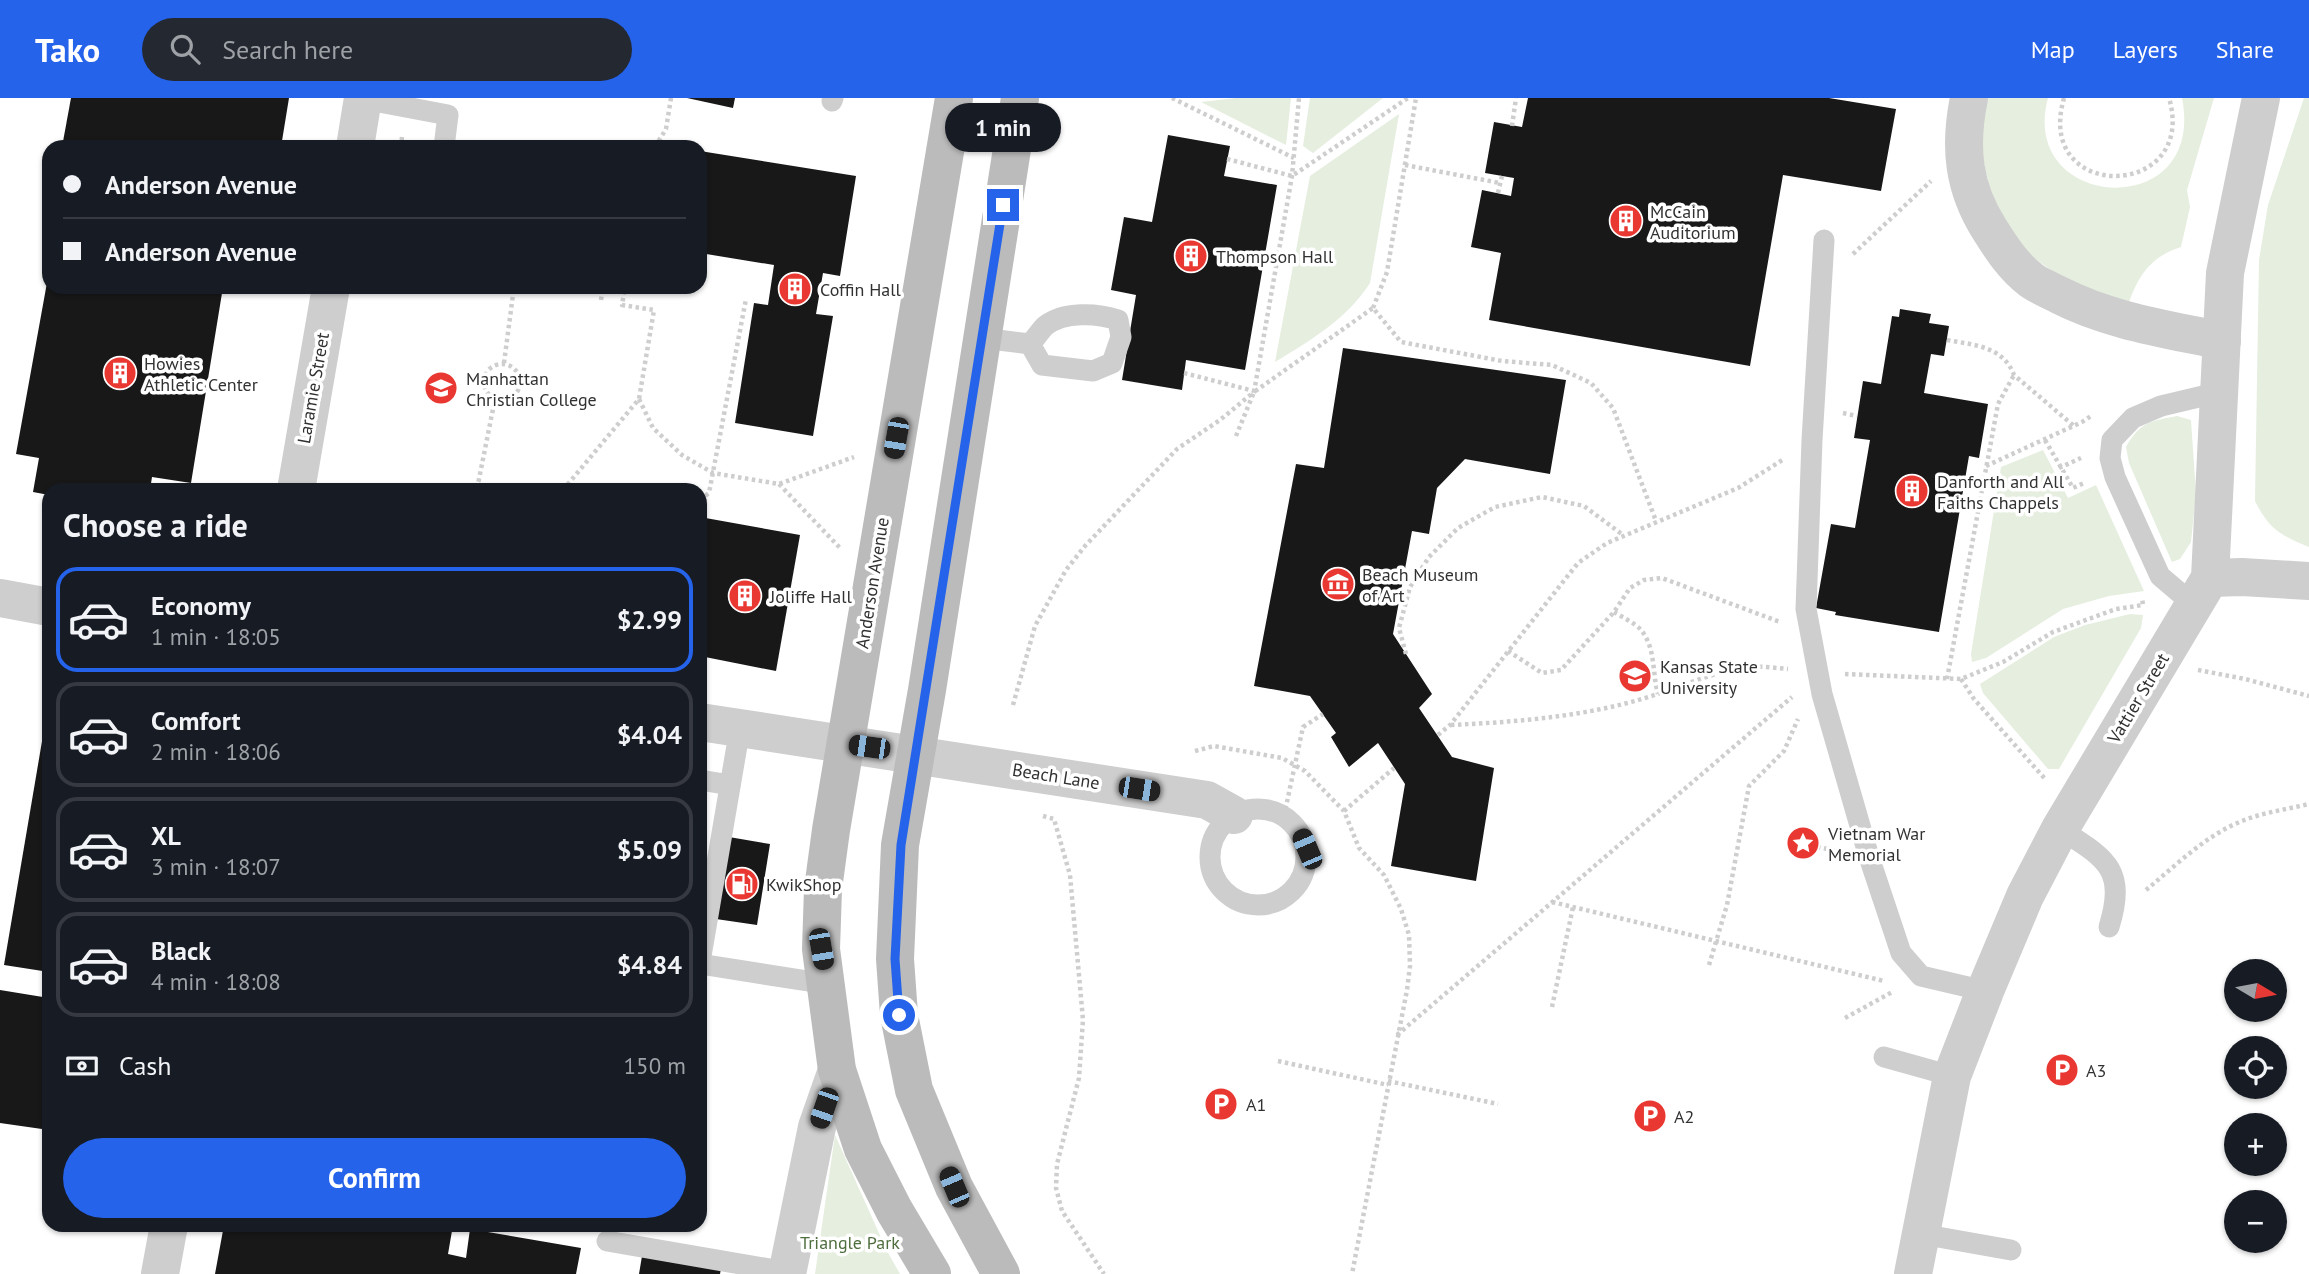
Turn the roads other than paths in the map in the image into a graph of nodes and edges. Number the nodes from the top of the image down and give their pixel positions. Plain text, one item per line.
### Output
1 (954, 98) edge
2 (1020, 98) edge
3 (1969, 98) edge
4 (2261, 98) edge
5 (363, 99) edge
6 (356, 140) edge
7 (445, 140) edge
8 (1824, 240) dead end
9 (330, 294) edge
10 (982, 338) junction
11 (2222, 341) junction
12 (1030, 344) dead end
13 (2220, 392) junction
14 (297, 483) edge
15 (2309, 581) edge
16 (2202, 591) junction
17 (0, 599) edge
18 (42, 606) edge
19 (707, 723) edge
20 (740, 728) junction
21 (846, 744) junction
22 (917, 754) junction
23 (707, 781) edge
24 (730, 785) junction
25 (1234, 815) junction
26 (2060, 829) junction
27 (707, 921) edge
28 (2109, 927) dead end
29 (707, 964) edge
30 (827, 984) junction
31 (1985, 991) junction
32 (1884, 1058) dead end
33 (837, 1070) junction
34 (1952, 1076) junction
35 (168, 1232) edge
36 (1921, 1234) junction
37 (607, 1241) dead end
38 (2011, 1250) dead end
39 (787, 1273) edge
40 (160, 1274) edge
41 (932, 1274) edge
42 (1002, 1274) edge
43 (1913, 1274) edge

1 - 21 main road, Anderson Avenue
2 - 10 main road
3 - 11 street
4 - 11 street, Vattier Street
5 - 6 street
5 - 7 lane
8 - 31 lane
9 - 14 street, Laramie Street
10 - 12 lane
10 - 22 main road
11 - 13 street, Vattier Street
13 - 16 street, Vattier Street
13 - 16 lane
15 - 16 street
16 - 26 street, Vattier Street
17 - 18 street
19 - 20 street, Beach Lane
20 - 21 street, Beach Lane
20 - 24 lane
21 - 22 street, Beach Lane
21 - 30 main road, Anderson Avenue
22 - 25 street, Beach Lane
22 - 42 main road
23 - 24 lane
24 - 27 lane
25 - 25 lane
26 - 28 lane
26 - 31 street, Vattier Street
29 - 30 lane
30 - 33 main road, Anderson Avenue
31 - 34 street, Vattier Street
32 - 34 lane
33 - 39 street, Anderson Avenue
33 - 41 main road, Anderson Avenue
34 - 36 street, Vattier Street
35 - 40 street
36 - 38 lane
36 - 43 street, Vattier Street
37 - 39 lane

